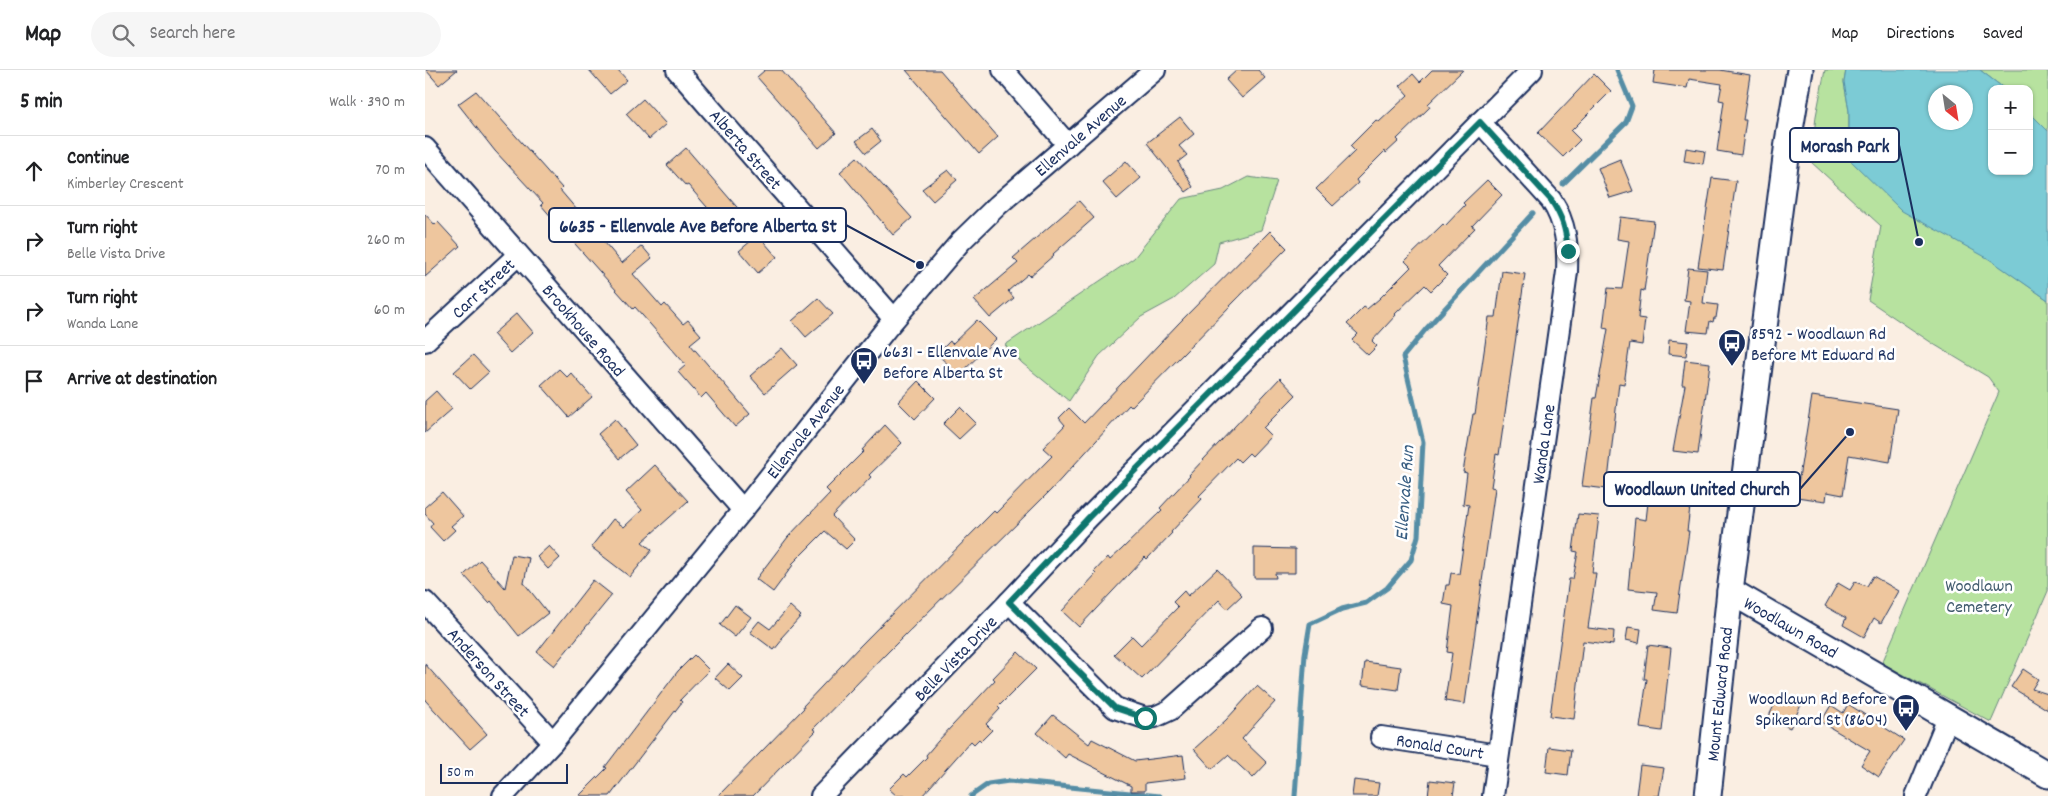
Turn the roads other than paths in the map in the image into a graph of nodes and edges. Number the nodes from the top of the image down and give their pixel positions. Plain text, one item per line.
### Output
1 (677, 70) edge
2 (1003, 70) edge
3 (1155, 70) edge
4 (1532, 70) edge
5 (1800, 70) edge
6 (1480, 122) junction
7 (1068, 145) junction
8 (425, 148) edge
9 (518, 255) junction
10 (894, 319) junction
11 (425, 341) edge
12 (743, 510) junction
13 (1730, 591) junction
14 (425, 602) edge
15 (1009, 602) junction
16 (1262, 628) dead end
17 (1948, 718) junction
18 (1381, 737) dead end
19 (553, 742) junction
20 (1498, 755) junction
21 (2048, 775) edge
22 (503, 796) edge
23 (821, 796) edge
24 (1493, 796) edge
25 (1708, 796) edge
26 (1916, 796) edge

1 - 10 street, Alberta Street
2 - 7 street
3 - 7 street, Ellenvale Avenue
4 - 6 street, Belle Vista Drive
5 - 13 street, Woodlawn Road
6 - 15 street, Belle Vista Drive
6 - 20 street, Wanda Lane
7 - 10 street, Ellenvale Avenue
8 - 9 street, Brookhouse Road
9 - 11 street, Carr Street
9 - 12 street, Brookhouse Road
10 - 12 street, Ellenvale Avenue
12 - 19 street, Ellenvale Avenue
13 - 17 street, Woodlawn Road
13 - 25 street, Mount Edward Road
14 - 19 street, Anderson Street
15 - 16 street
15 - 23 street, Belle Vista Drive
17 - 21 street, Woodlawn Road
17 - 26 street
18 - 20 street, Ronald Court
19 - 22 street, Ellenvale Avenue
20 - 24 street, Wanda Lane

